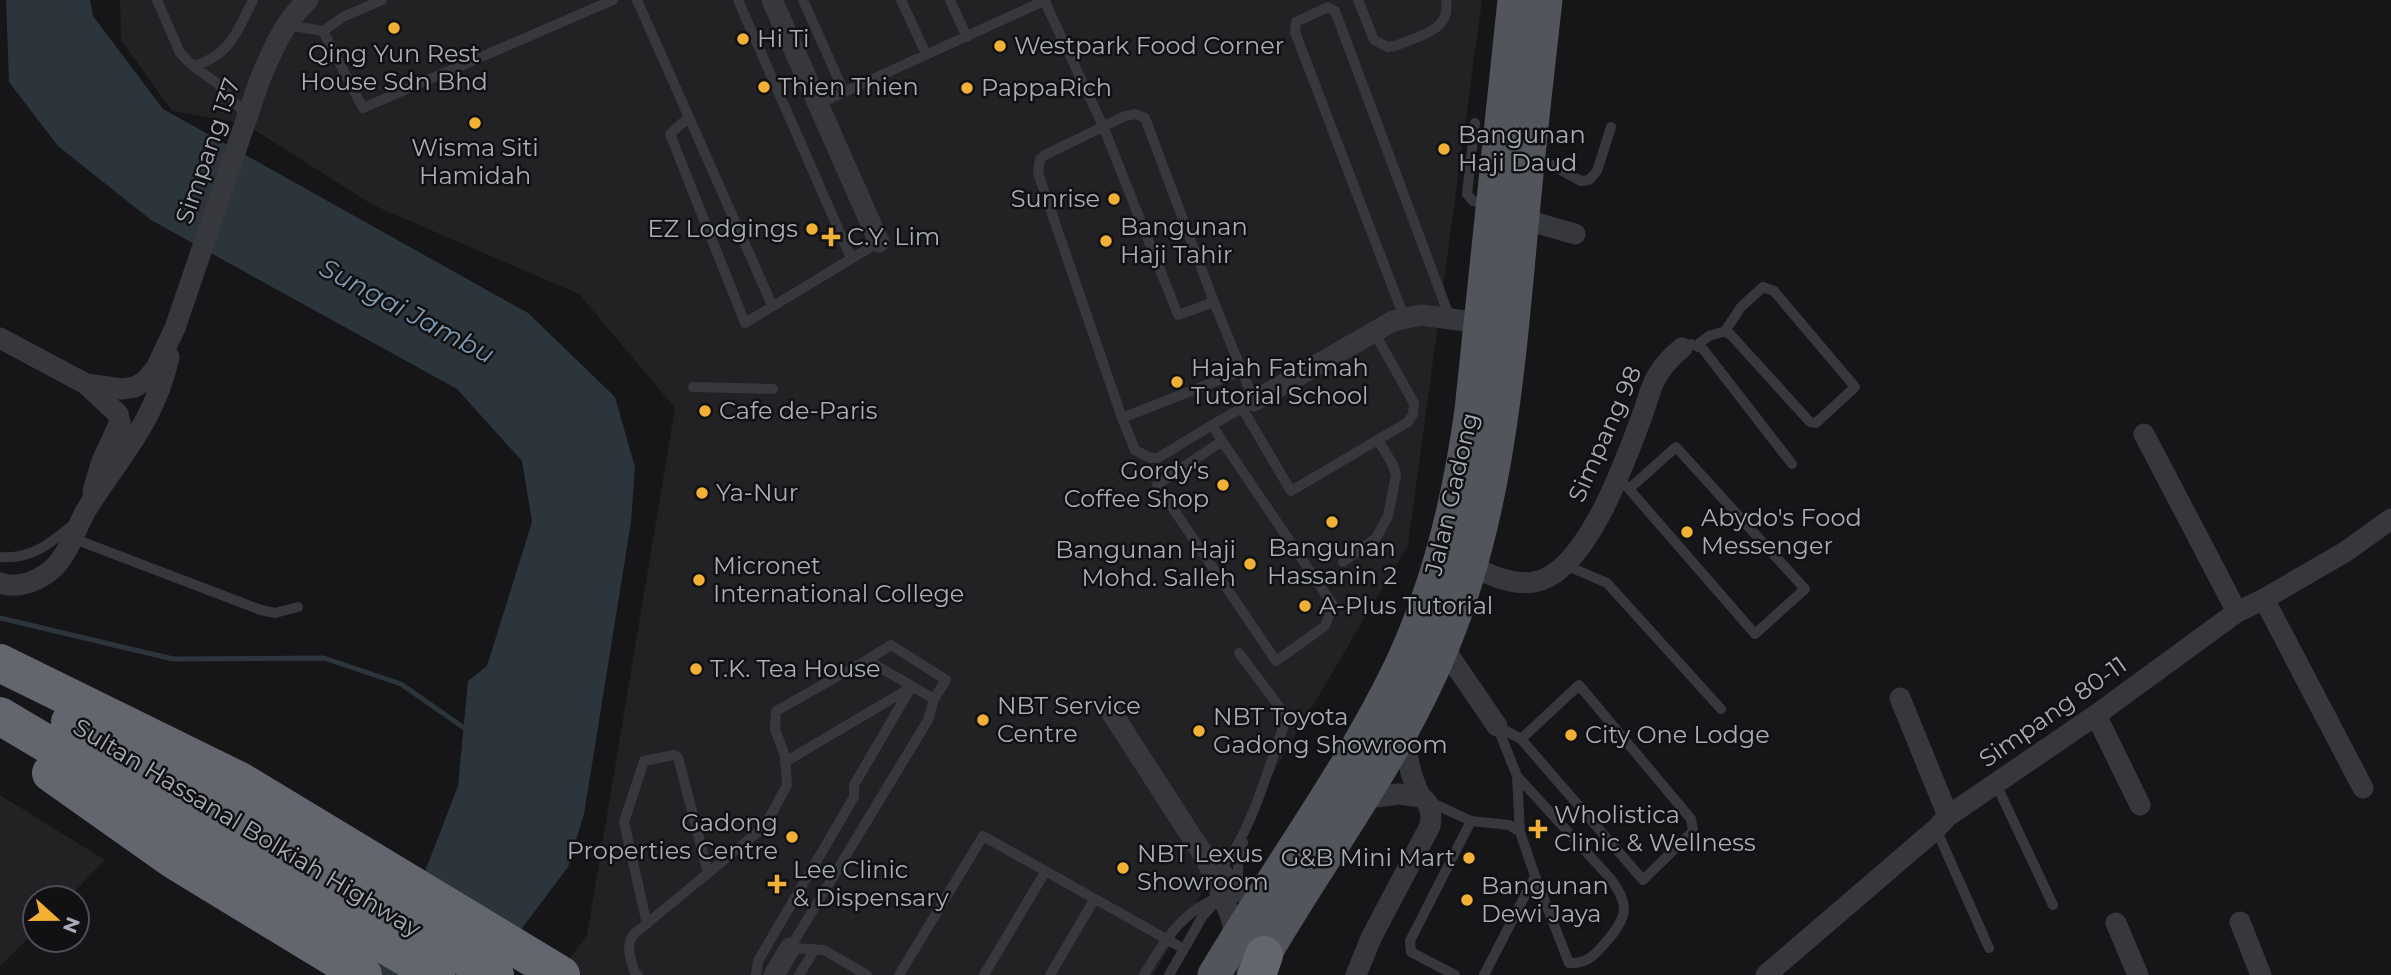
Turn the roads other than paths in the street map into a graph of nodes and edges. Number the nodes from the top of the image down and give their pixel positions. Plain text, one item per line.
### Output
1 (157, 0) edge
2 (253, 0) edge
3 (308, 0) edge
4 (382, 0) edge
5 (613, 0) edge
6 (637, 0) edge
7 (738, 0) edge
8 (772, 0) edge
9 (803, 0) edge
10 (901, 0) edge
11 (950, 0) edge
12 (1045, 0) edge
13 (1358, 0) edge
14 (1446, 0) edge
15 (1546, 0) edge
16 (1510, 8) edge
17 (287, 25) junction
18 (324, 31) junction
19 (967, 37) junction
20 (926, 54) junction
21 (193, 66) junction
22 (844, 92) junction
23 (818, 104) junction
24 (689, 117) junction
25 (246, 120) junction
26 (1475, 123) dead end
27 (1104, 126) junction
28 (1611, 127) dead end
29 (1530, 153) junction
30 (1493, 206) junction
31 (1523, 219) junction
32 (1574, 234) dead end
33 (879, 242) joint
34 (851, 258) junction
35 (1214, 302) junction
36 (772, 305) junction
37 (1404, 317) junction
38 (1466, 321) junction
39 (175, 328) junction
40 (1726, 331) junction
41 (1374, 332) junction
42 (0, 338) edge
43 (1690, 346) junction
44 (1242, 370) junction
45 (86, 384) junction
46 (693, 387) dead end
47 (773, 389) dead end
48 (1248, 404) junction
49 (1122, 418) junction
50 (1212, 425) junction
51 (2144, 434) dead end
52 (1378, 440) junction
53 (1222, 441) junction
54 (1791, 464) dead end
55 (1624, 483) junction
56 (85, 512) junction
57 (2391, 519) edge
58 (72, 538) junction
59 (0, 557) edge
60 (1343, 562) dead end
61 (1565, 565) junction
62 (1472, 567) junction
63 (0, 583) edge
64 (2264, 599) junction
65 (298, 607) dead end
66 (2237, 612) junction
67 (1443, 647) junction
68 (1239, 653) dead end
69 (867, 660) junction
70 (0, 663) edge
71 (0, 680) edge
72 (912, 686) junction
73 (1900, 698) dead end
74 (934, 699) junction
75 (1721, 709) dead end
76 (1110, 710) dead end
77 (2096, 715) junction
78 (0, 716) edge
79 (1497, 726) junction
80 (1406, 729) junction
81 (0, 739) edge
82 (1521, 739) junction
83 (785, 762) junction
84 (1517, 776) junction
85 (1996, 784) junction
86 (2363, 788) dead end
87 (1423, 798) junction
88 (1361, 799) junction
89 (2140, 805) dead end
90 (1471, 821) junction
91 (1942, 823) junction
92 (1247, 826) junction
93 (1520, 832) junction
94 (1213, 864) junction
95 (1045, 872) junction
96 (708, 873) junction
97 (1535, 876) junction
98 (1240, 896) junction
99 (1094, 900) junction
100 (338, 901) junction
101 (2053, 905) dead end
102 (2241, 922) dead end
103 (2116, 923) dead end
104 (647, 924) junction
105 (1165, 939) junction
106 (1989, 948) dead end
107 (815, 949) junction
108 (1184, 949) junction
109 (1252, 962) edge
110 (787, 967) edge
111 (363, 975) edge
112 (436, 975) edge
113 (495, 975) edge
114 (561, 975) edge
115 (638, 975) edge
116 (749, 975) edge
117 (756, 975) edge
118 (867, 975) edge
119 (899, 975) edge
120 (984, 975) edge
121 (1050, 975) edge
122 (1144, 975) edge
123 (1169, 975) edge
124 (1214, 975) edge
125 (1356, 975) edge
126 (1455, 975) edge
127 (1484, 975) edge
128 (1766, 975) edge
129 (2138, 975) edge
130 (2261, 975) edge

1 - 21 lane
2 - 21 lane
3 - 17 street, Simpang 137
4 - 18 lane
5 - 18 lane
6 - 24 lane
7 - 34 lane
8 - 23 street
9 - 22 lane
10 - 20 lane
11 - 19 lane
12 - 19 lane
12 - 27 lane
13 - 14 lane
15 - 29 main road, Jalan Gadong
16 - 30 main road, Jalan Gadong
17 - 18 lane
17 - 25 street, Simpang 137
19 - 20 lane
20 - 22 lane
21 - 25 lane
22 - 23 lane
23 - 33 street
24 - 36 lane
24 - 36 lane
25 - 39 street, Simpang 137
26 - 30 lane
27 - 35 lane
27 - 35 lane
27 - 49 lane
28 - 29 lane
29 - 31 main road, Jalan Gadong
30 - 38 main road, Jalan Gadong
31 - 32 street
31 - 62 main road, Jalan Gadong
33 - 34 lane
34 - 36 lane
35 - 44 lane
37 - 38 street
37 - 38 lane
37 - 41 street
38 - 98 main road, Jalan Gadong
39 - 45 street
39 - 56 street
40 - 40 lane
40 - 43 lane
41 - 48 street
41 - 52 lane
42 - 45 street
43 - 54 lane
43 - 55 street, Simpang 98
44 - 48 lane
44 - 49 lane
45 - 56 street
46 - 47 lane
48 - 50 lane
48 - 52 lane
49 - 50 lane
50 - 53 lane
51 - 66 street
52 - 60 lane
53 - 53 lane
55 - 55 lane
55 - 61 street, Simpang 98
56 - 58 street
56 - 59 lane
57 - 64 street, Simpang 80-11
58 - 63 street
58 - 65 lane
61 - 62 street, Simpang 98
61 - 75 lane
62 - 67 main road, Jalan Gadong
64 - 66 street, Simpang 80-11
64 - 86 street
66 - 77 street, Simpang 80-11
67 - 79 street
67 - 80 main road, Jalan Gadong
68 - 92 lane
69 - 72 lane
69 - 74 lane
69 - 83 lane
70 - 100 highway
71 - 100 highway, Sultan Hassanal Bolkiah Highway
72 - 74 lane
72 - 83 lane
72 - 110 lane
73 - 91 street
74 - 110 lane
76 - 94 street
77 - 85 street, Simpang 80-11
77 - 89 street
78 - 100 highway, Sultan Hassanal Bolkiah Highway
79 - 82 lane
79 - 84 lane
80 - 87 street
80 - 88 main road, Jalan Gadong
81 - 100 highway
82 - 82 lane
83 - 96 lane
84 - 93 lane
84 - 97 lane
85 - 91 street, Simpang 80-11
85 - 101 lane
87 - 88 street
87 - 90 lane
87 - 125 street
88 - 109 main road, Jalan Gadong
90 - 93 lane
90 - 126 lane
91 - 106 lane
91 - 128 street, Simpang 80-11
92 - 94 lane
92 - 98 lane
93 - 97 lane
94 - 98 street
95 - 99 lane
95 - 119 lane
95 - 120 lane
96 - 104 lane
96 - 104 lane
97 - 127 lane
98 - 105 lane
98 - 108 lane
98 - 109 main road, Jalan Gadong
99 - 105 lane
99 - 121 lane
100 - 111 highway
100 - 112 highway, Sultan Hassanal Bolkiah Highway
100 - 113 highway, Sultan Hassanal Bolkiah Highway
100 - 114 highway
102 - 130 street
103 - 129 street
104 - 115 lane
105 - 108 lane
105 - 122 lane
107 - 110 lane
107 - 110 lane
107 - 118 lane
108 - 123 lane
109 - 124 main road, Jalan Gadong
110 - 116 lane
110 - 117 lane

